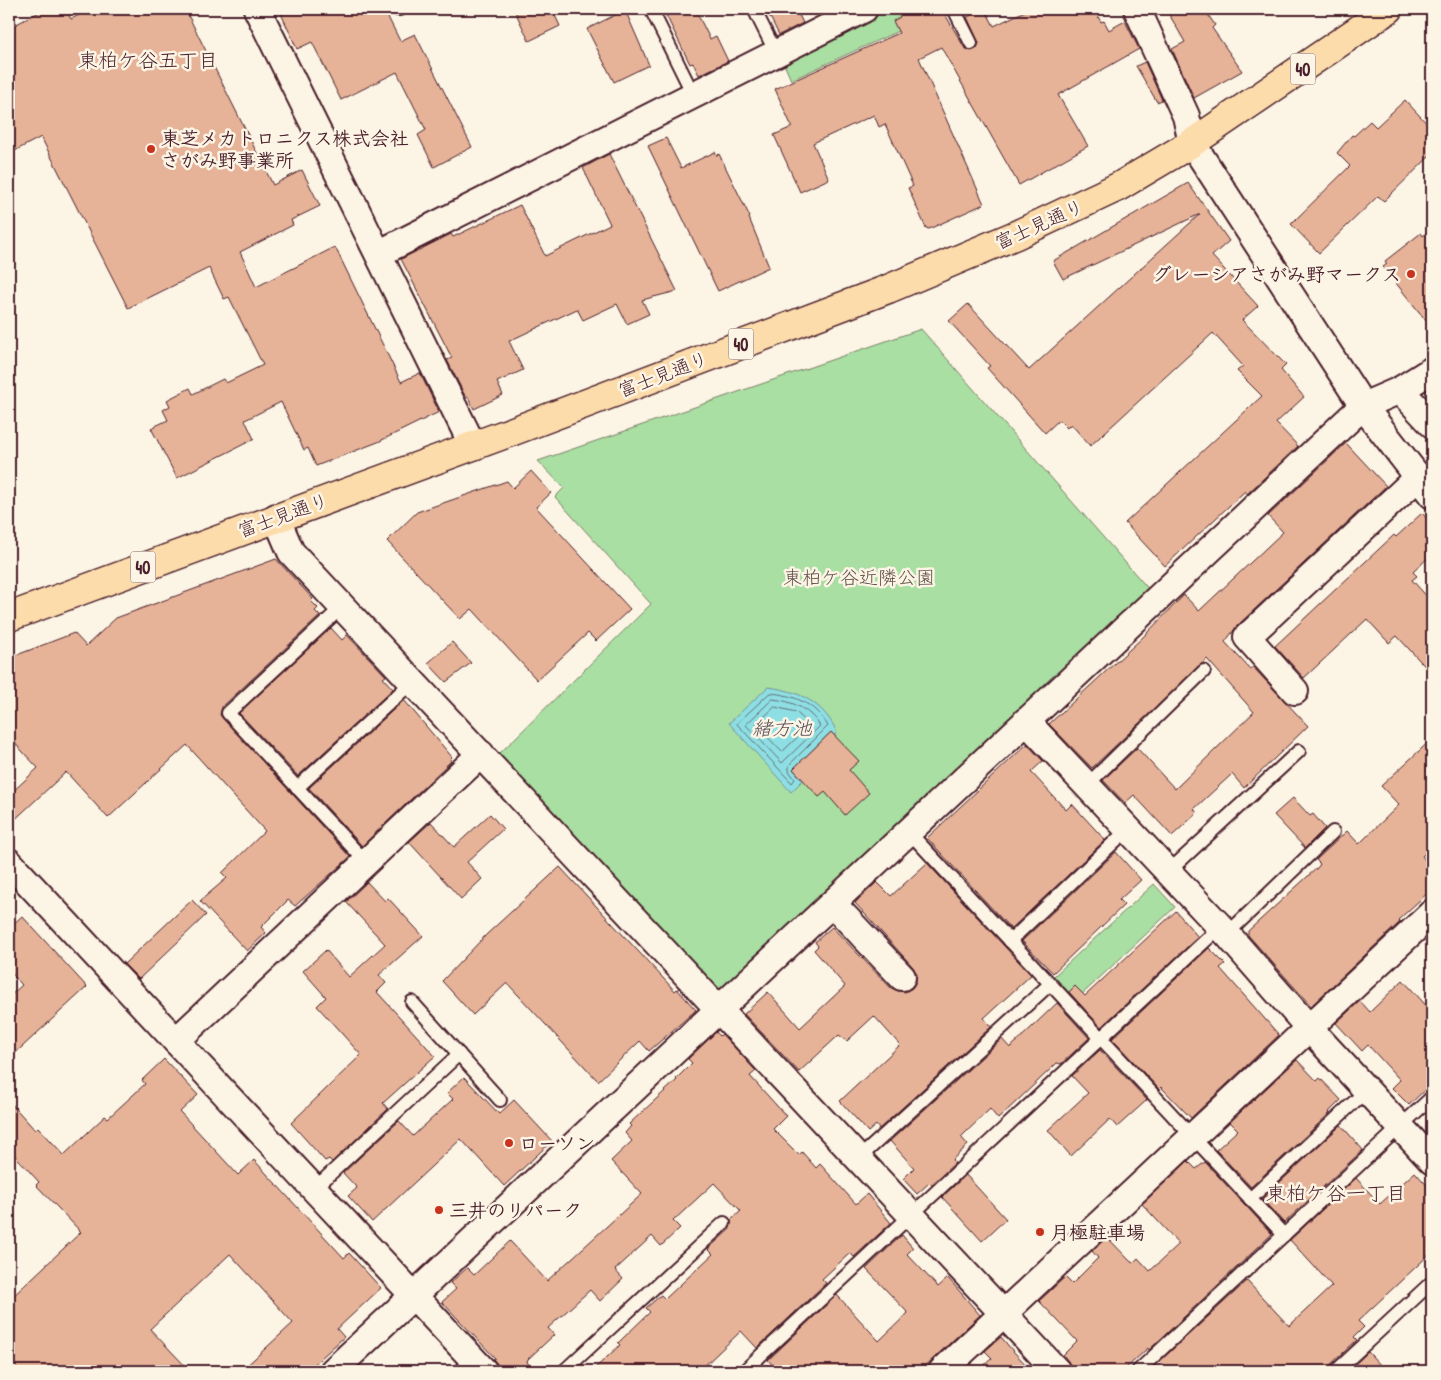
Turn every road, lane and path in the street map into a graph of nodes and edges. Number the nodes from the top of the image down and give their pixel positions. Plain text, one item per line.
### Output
1 (257, 9) edge
2 (651, 9) edge
3 (754, 9) edge
4 (864, 9) edge
5 (954, 9) edge
6 (1137, 9) edge
7 (1389, 9) edge
8 (971, 43) dead end
9 (776, 53) junction
10 (693, 94) junction
11 (1192, 143) junction
12 (380, 253) junction
13 (1432, 370) edge
14 (1400, 390) junction
15 (1363, 406) junction
16 (1432, 424) edge
17 (473, 446) junction
18 (1426, 486) edge
19 (276, 517) junction
20 (342, 607) junction
21 (9, 617) edge
22 (1204, 672) dead end
23 (412, 682) junction
24 (1295, 691) dead end
25 (1026, 721) junction
26 (1299, 751) dead end
27 (481, 754) junction
28 (1087, 785) junction
29 (297, 788) junction
30 (1128, 829) junction
31 (909, 832) junction
32 (1333, 832) dead end
33 (9, 862) edge
34 (366, 862) junction
35 (1168, 872) junction
36 (833, 904) junction
37 (1432, 913) edge
38 (1224, 931) junction
39 (1010, 941) junction
40 (902, 977) dead end
41 (1050, 984) junction
42 (412, 1002) dead end
43 (720, 1011) junction
44 (1309, 1028) junction
45 (1101, 1039) junction
46 (176, 1041) junction
47 (459, 1054) junction
48 (1366, 1090) junction
49 (1432, 1097) edge
50 (500, 1100) dead end
51 (1400, 1127) junction
52 (1193, 1137) junction
53 (858, 1159) junction
54 (1432, 1161) edge
55 (314, 1189) junction
56 (1250, 1199) junction
57 (910, 1215) junction
58 (724, 1223) dead end
59 (1284, 1235) junction
60 (1432, 1282) edge
61 (414, 1296) junction
62 (1004, 1314) junction
63 (333, 1371) edge
64 (484, 1371) edge
65 (564, 1371) edge
66 (744, 1371) edge
67 (942, 1371) edge
68 (1057, 1371) edge
69 (1138, 1371) edge
70 (1336, 1371) edge

1 - 12 street
2 - 10 lane
3 - 9 lane
4 - 9 street
5 - 8 lane
6 - 11 street
7 - 11 main road, 富士見通り / 40
9 - 10 street
10 - 12 street
11 - 15 street
11 - 17 main road, 富士見通り / 40
12 - 17 street
13 - 14 street
14 - 15 street
14 - 16 street
15 - 18 street
15 - 25 street
17 - 19 main road, 富士見通り / 40
18 - 24 street
19 - 20 street
19 - 21 main road, 富士見通り / 40
20 - 23 street
20 - 29 lane
22 - 28 lane
23 - 27 street
23 - 29 lane
25 - 28 street
25 - 31 street
26 - 35 lane
27 - 34 street
27 - 43 street
28 - 30 street
29 - 34 lane
30 - 35 street
30 - 39 lane
31 - 36 street
31 - 39 lane
32 - 38 lane
33 - 46 street
34 - 46 street
35 - 38 street
36 - 40 street
36 - 43 street
37 - 44 street
38 - 44 street
38 - 45 lane
39 - 41 lane
41 - 45 lane
41 - 53 lane
42 - 47 lane
43 - 53 street
43 - 61 street
44 - 48 street
44 - 52 street
45 - 52 lane
45 - 57 lane
46 - 55 street
47 - 50 lane
47 - 55 lane
48 - 51 street
48 - 56 lane
49 - 51 lane
51 - 54 street
51 - 59 lane
52 - 56 lane
52 - 62 street
53 - 57 street
55 - 61 street
56 - 59 lane
57 - 62 street
57 - 66 lane
58 - 65 lane
59 - 69 lane
60 - 70 lane
61 - 63 street
61 - 64 street
62 - 67 street
62 - 68 street

